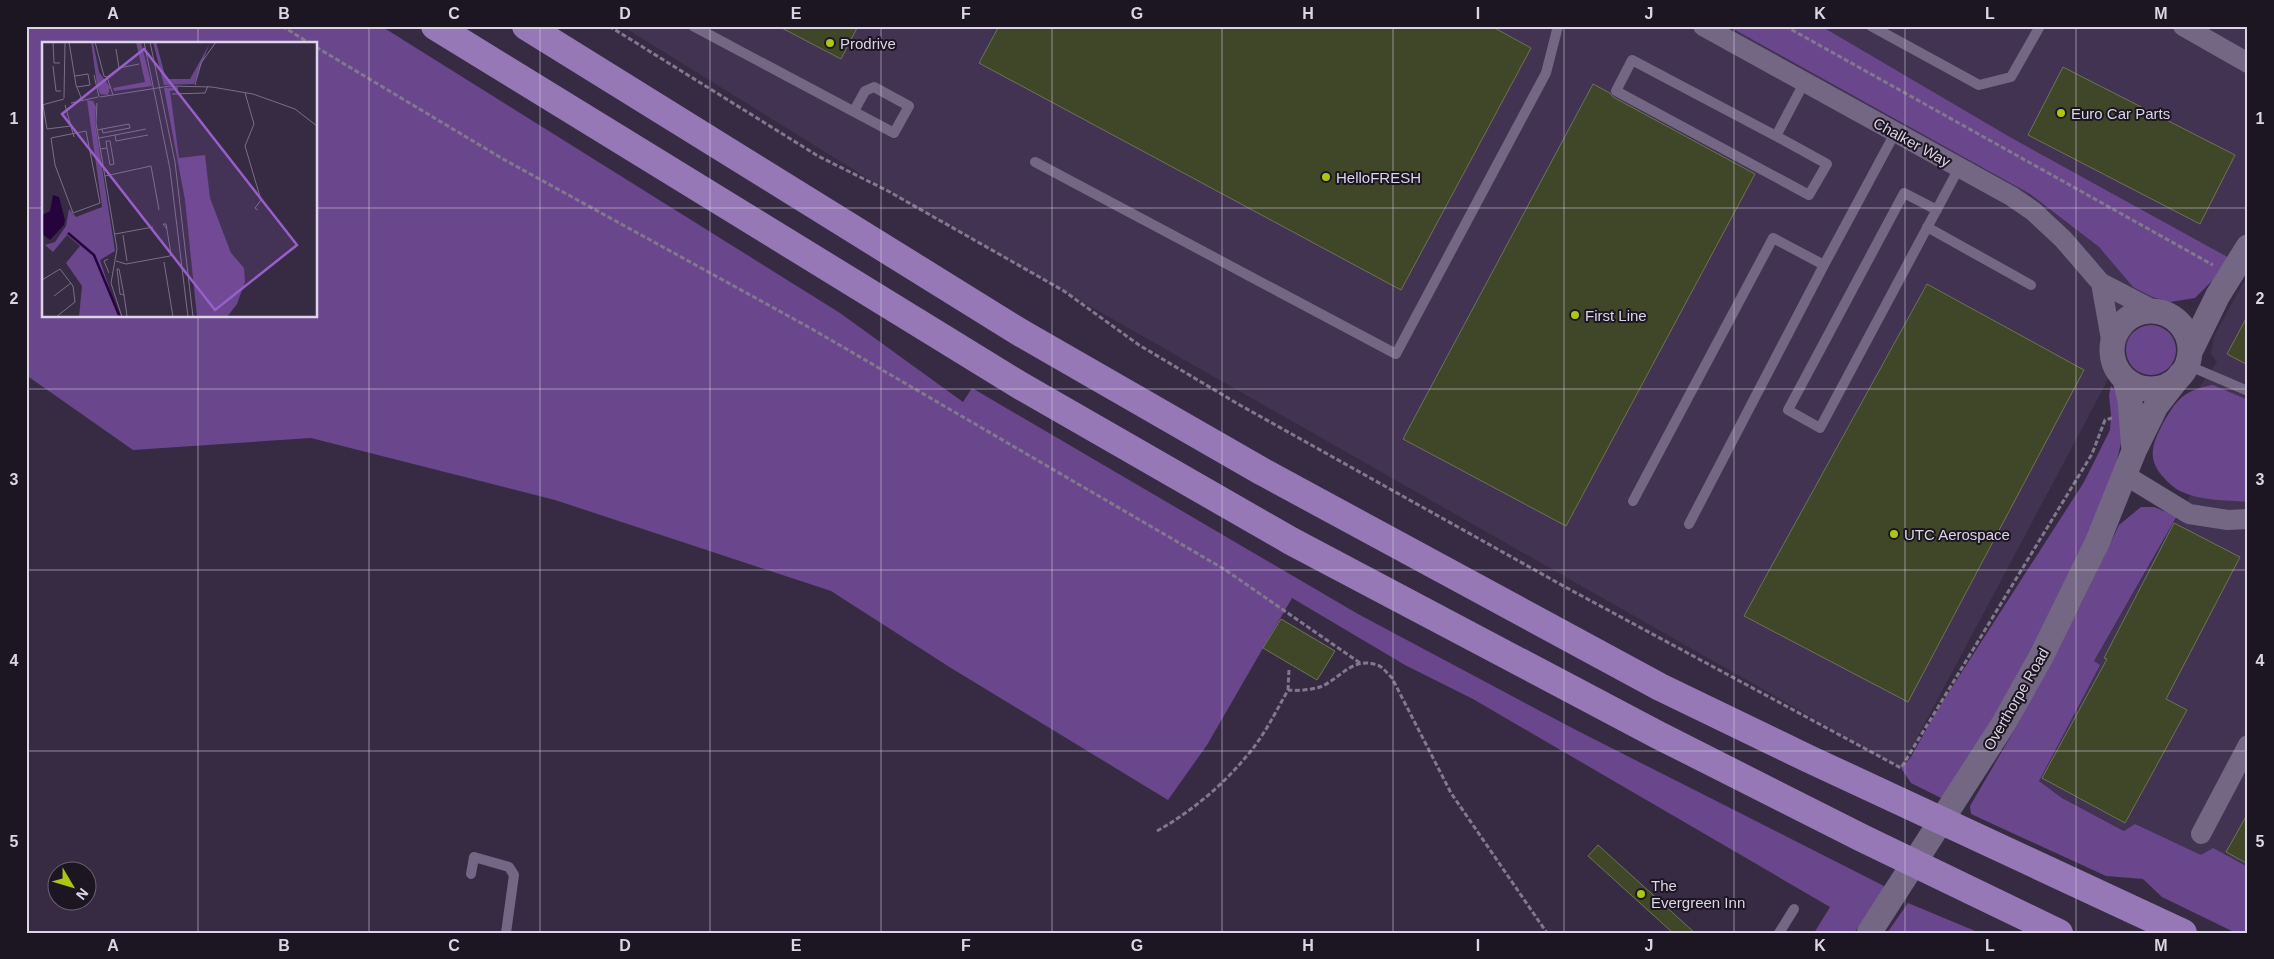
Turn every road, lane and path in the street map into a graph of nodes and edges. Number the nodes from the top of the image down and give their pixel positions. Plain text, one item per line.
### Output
1 (282, 26) edge
2 (435, 26) edge
3 (526, 26) edge
4 (609, 26) edge
5 (694, 26) edge
6 (1558, 26) edge
7 (1703, 26) edge
8 (1785, 26) edge
9 (1871, 26) edge
10 (2040, 26) edge
11 (2183, 26) edge
12 (308, 42) edge
13 (318, 48) edge
14 (2248, 63) edge
15 (1804, 83) junction
16 (854, 111) junction
17 (1895, 133) junction
18 (1776, 136) junction
19 (1036, 162) dead end
20 (1959, 168) junction
21 (1937, 210) junction
22 (1927, 227) junction
23 (2248, 247) edge
24 (1824, 265) junction
25 (2101, 283) junction
26 (2225, 284) junction
27 (2031, 285) dead end
28 (2161, 313) junction
29 (2112, 345) junction
30 (2186, 364) junction
31 (2125, 380) junction
32 (2248, 391) edge
33 (2131, 412) junction
34 (2134, 450) junction
35 (2125, 475) junction
36 (1633, 501) dead end
37 (2248, 519) edge
38 (1688, 524) dead end
39 (1360, 663) junction
40 (1289, 669) dead end
41 (1288, 690) junction
42 (2248, 746) edge
43 (1157, 831) dead end
44 (2201, 834) dead end
45 (471, 874) dead end
46 (1794, 909) dead end
47 (506, 933) edge
48 (1547, 933) edge
49 (1779, 933) edge
50 (1869, 933) edge
51 (2058, 933) edge
52 (2183, 933) edge

1 - 12 path
2 - 51 highway
3 - 52 highway
4 - 33 path
5 - 16 lane
6 - 19 lane
7 - 15 street, Chalker Way
8 - 26 path
9 - 10 lane
11 - 14 street
13 - 39 path
15 - 17 street, Chalker Way
15 - 18 lane
16 - 16 lane
17 - 20 street, Chalker Way
17 - 24 lane
18 - 18 lane
20 - 21 lane
20 - 25 street, Chalker Way
21 - 22 lane
21 - 22 lane
22 - 27 lane
23 - 26 street, Overthorpe Road
24 - 36 lane
24 - 38 lane
25 - 28 street, Chalker Way
25 - 29 street, Chalker Way
26 - 28 street
26 - 30 street, Overthorpe Road
28 - 29 street
28 - 30 street
29 - 31 street
30 - 31 street
30 - 32 lane
30 - 34 street, Overthorpe Road
31 - 33 street, Overthorpe Road
33 - 34 street, Overthorpe Road
34 - 35 street, Overthorpe Road
35 - 37 street
35 - 50 street, Overthorpe Road
39 - 41 path
39 - 48 path
40 - 41 path
41 - 43 path
42 - 44 street
45 - 47 lane
46 - 49 lane

